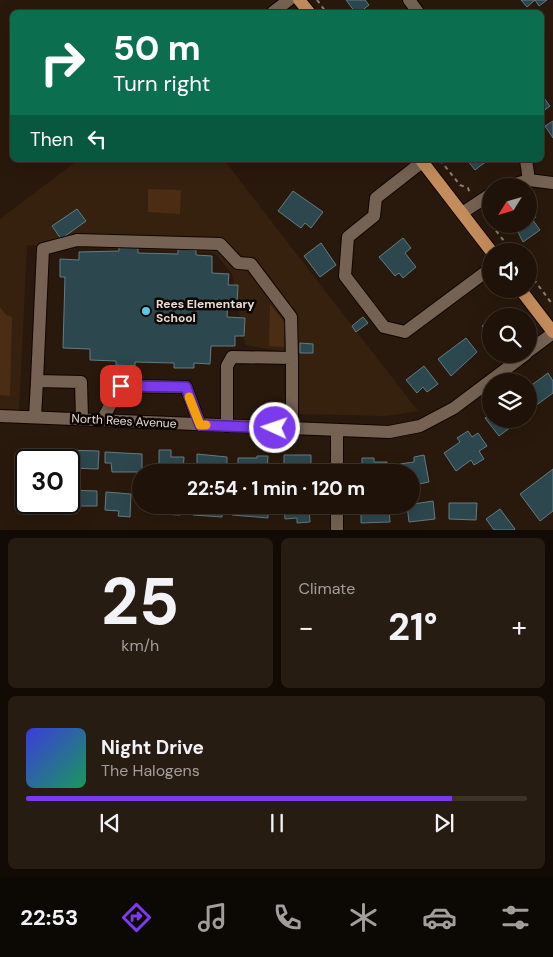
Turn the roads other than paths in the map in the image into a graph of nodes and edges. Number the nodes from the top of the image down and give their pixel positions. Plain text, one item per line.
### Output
1 (289, 0) edge
2 (276, 10) edge
3 (421, 162) edge
4 (423, 162) edge
5 (526, 162) edge
6 (529, 178) edge
7 (538, 181) edge
8 (553, 183) edge
9 (482, 200) edge
10 (462, 213) junction
11 (485, 243) edge
12 (482, 275) edge
13 (527, 298) edge
14 (553, 333) edge
15 (537, 346) edge
16 (292, 358) junction
17 (514, 363) edge
18 (37, 381) junction
19 (0, 416) edge
20 (35, 417) junction
21 (82, 419) junction
22 (102, 420) junction
23 (200, 425) junction
24 (227, 426) junction
25 (292, 429) junction
26 (338, 432) junction
27 (337, 464) edge
28 (337, 514) edge
29 (337, 530) edge

1 - 2 street
3 - 12 street
4 - 10 main road
5 - 6 street
7 - 8 street
9 - 10 street
10 - 11 main road
13 - 14 main road
14 - 15 street
16 - 18 street
16 - 24 street
16 - 25 street
17 - 26 street, North Rees Avenue
18 - 20 street
18 - 21 street
19 - 20 street, North Rees Avenue
20 - 21 street, North Rees Avenue
21 - 22 street, North Rees Avenue
22 - 23 street, North Rees Avenue
22 - 23 street
23 - 24 street, North Rees Avenue
24 - 25 street, North Rees Avenue
25 - 26 street, North Rees Avenue
26 - 27 street
28 - 29 street

